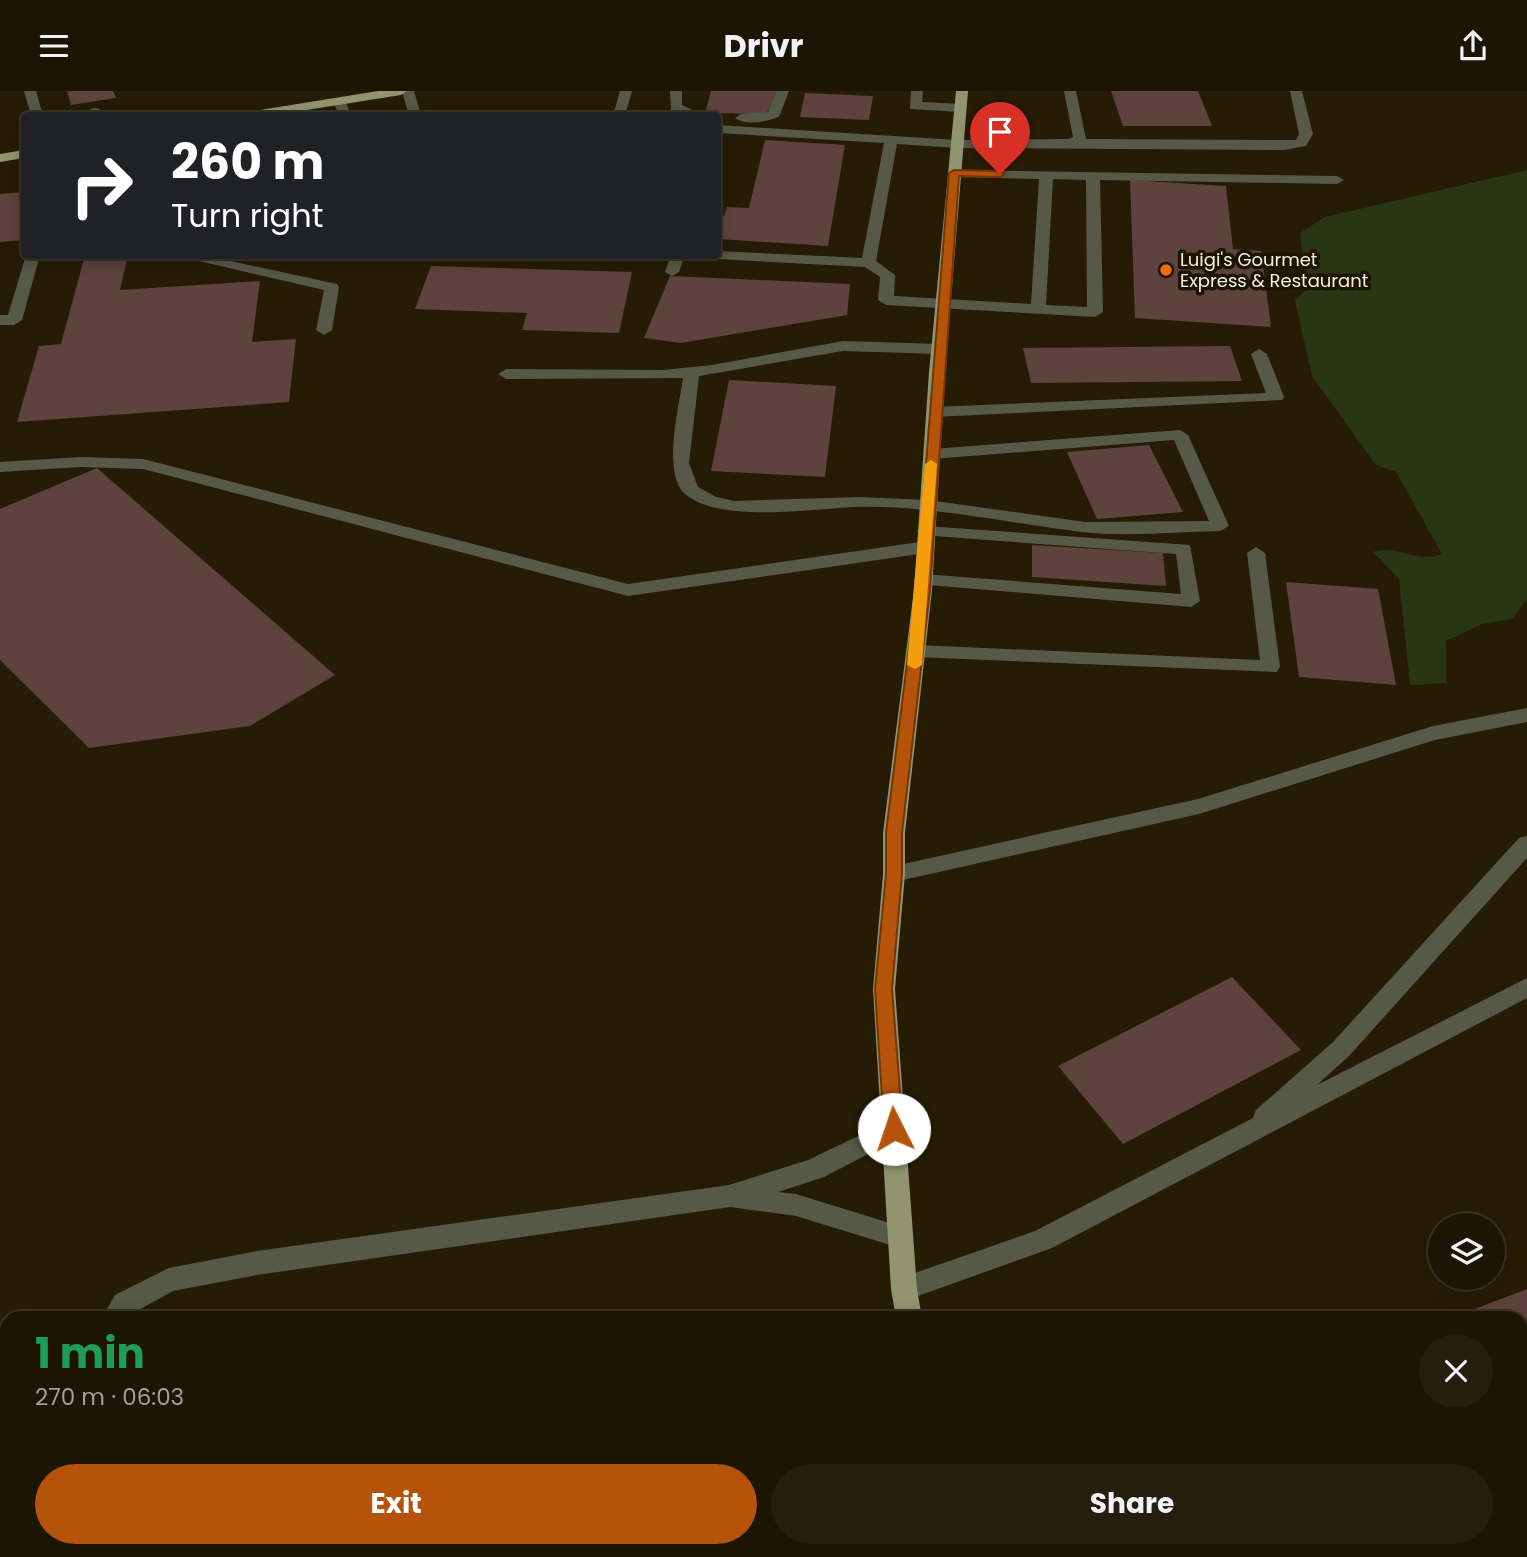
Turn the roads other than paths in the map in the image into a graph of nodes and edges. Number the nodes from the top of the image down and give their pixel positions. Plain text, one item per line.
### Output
1 (30, 91) edge
2 (401, 91) edge
3 (408, 91) edge
4 (626, 91) edge
5 (676, 91) edge
6 (783, 91) edge
7 (917, 91) edge
8 (962, 91) edge
9 (1070, 91) edge
10 (1296, 91) edge
11 (358, 95) edge
12 (339, 101) junction
13 (961, 108) junction
14 (36, 112) edge
15 (272, 112) edge
16 (344, 112) edge
17 (412, 112) edge
18 (621, 112) edge
19 (690, 112) edge
20 (721, 117) edge
21 (721, 129) edge
22 (891, 140) junction
23 (1070, 143) junction
24 (957, 144) junction
25 (21, 154) edge
26 (0, 157) edge
27 (954, 173) junction
28 (1046, 175) junction
29 (1093, 176) junction
30 (1337, 180) dead end
31 (721, 255) edge
32 (32, 259) edge
33 (193, 259) edge
34 (676, 259) edge
35 (868, 263) junction
36 (671, 272) dead end
37 (943, 303) junction
38 (1038, 308) junction
39 (0, 320) edge
40 (324, 330) dead end
41 (939, 349) junction
42 (1259, 354) dead end
43 (691, 373) junction
44 (506, 374) dead end
45 (934, 412) junction
46 (932, 454) junction
47 (0, 467) edge
48 (928, 505) junction
49 (926, 539) junction
50 (1256, 553) dead end
51 (923, 580) junction
52 (916, 652) junction
53 (1527, 715) edge
54 (1527, 843) edge
55 (894, 874) junction
56 (1527, 987) edge
57 (894, 1129) junction
58 (1243, 1138) junction
59 (729, 1196) junction
60 (900, 1237) junction
61 (904, 1289) junction
62 (120, 1311) edge
63 (908, 1311) edge

1 - 14 lane
2 - 11 main road
3 - 17 lane
4 - 18 lane
5 - 19 lane
6 - 20 lane
7 - 13 lane
8 - 13 main road
9 - 23 lane
10 - 23 lane
11 - 12 main road
12 - 15 main road
12 - 16 lane
13 - 24 main road
21 - 22 lane
22 - 24 lane
22 - 35 lane
23 - 24 lane
24 - 27 main road
25 - 26 main road
27 - 28 lane
27 - 37 main road
28 - 29 lane
28 - 38 lane
29 - 30 lane
29 - 38 lane
31 - 35 lane
32 - 39 lane
33 - 40 lane
34 - 36 lane
35 - 37 lane
37 - 38 lane
37 - 41 main road
41 - 43 lane
41 - 45 main road
42 - 45 lane
43 - 44 lane
43 - 48 lane
45 - 46 main road
46 - 48 main road
46 - 48 lane
47 - 49 lane
48 - 49 main road
49 - 51 main road
49 - 51 lane
50 - 52 lane
51 - 52 main road
52 - 55 main road
53 - 55 lane
54 - 58 lane
55 - 57 main road
56 - 58 lane
57 - 59 lane
57 - 60 main road
58 - 61 lane
59 - 60 lane
59 - 62 lane
60 - 61 main road
61 - 63 main road

